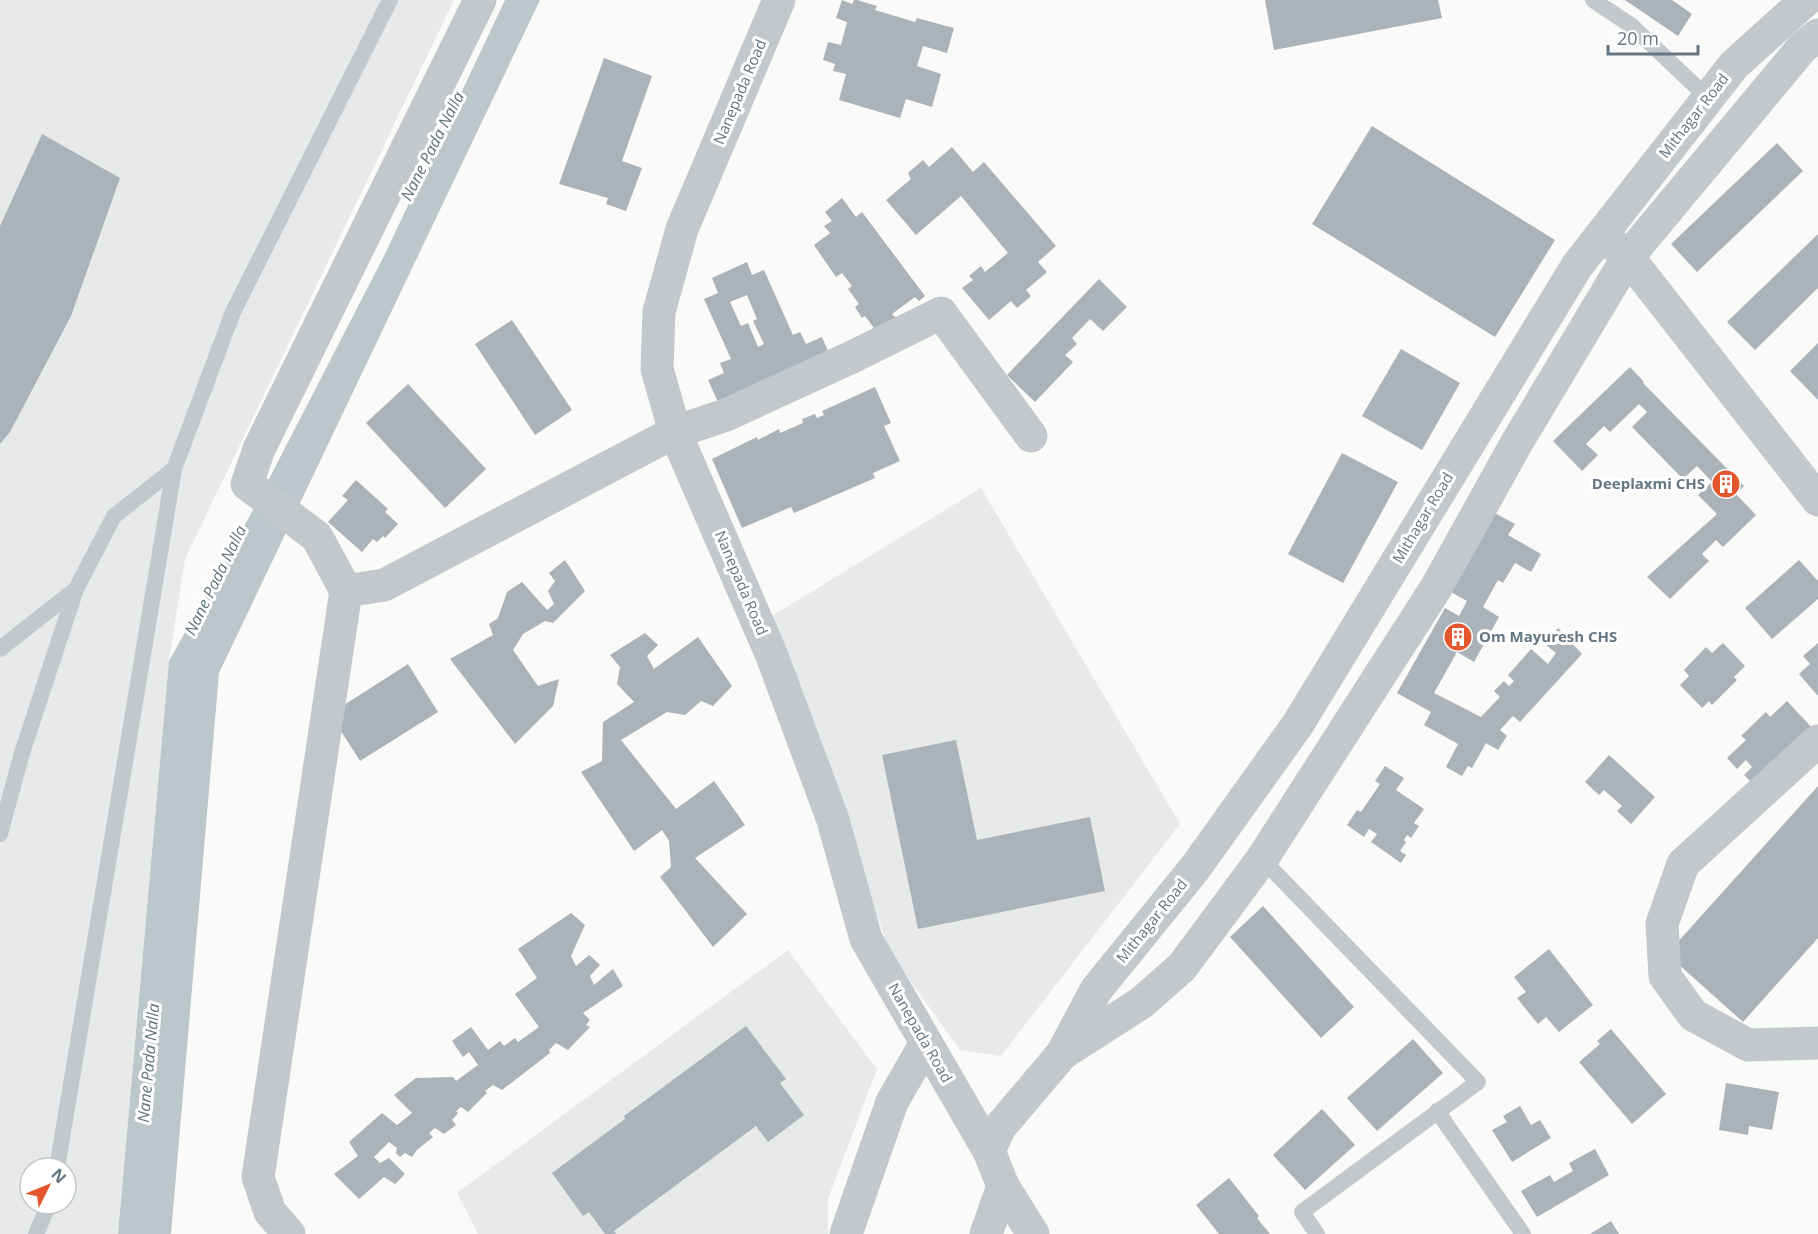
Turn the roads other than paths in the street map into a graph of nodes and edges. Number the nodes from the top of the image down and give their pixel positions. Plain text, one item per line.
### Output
1 (390, 0) edge
2 (480, 0) edge
3 (779, 0) edge
4 (1593, 0) edge
5 (1806, 0) edge
6 (1818, 35) edge
7 (1708, 98) junction
8 (1602, 235) junction
9 (1628, 257) junction
10 (675, 432) junction
11 (1031, 436) dead end
12 (174, 469) junction
13 (1818, 500) edge
14 (76, 589) junction
15 (346, 591) junction
16 (0, 649) edge
17 (1818, 741) edge
18 (0, 834) edge
19 (1262, 859) junction
20 (1818, 1042) edge
21 (926, 1043) junction
22 (1062, 1054) junction
23 (1437, 1111) junction
24 (988, 1151) junction
25 (59, 1156) edge
26 (1003, 1186) junction
27 (44, 1216) edge
28 (36, 1234) edge
29 (289, 1234) edge
30 (846, 1234) edge
31 (986, 1234) edge
32 (1033, 1234) edge
33 (1317, 1234) edge
34 (1523, 1234) edge

1 - 12 lane
2 - 15 street
3 - 10 street, Nanepada Road
4 - 7 lane
5 - 7 street, Mithagar Road
6 - 9 street, Mithagar Road
7 - 8 street, Mithagar Road
8 - 9 street
8 - 22 street, Mithagar Road
9 - 13 street
9 - 19 street, Mithagar Road
10 - 11 street
10 - 15 street
10 - 21 street, Nanepada Road
12 - 14 lane
12 - 25 lane
14 - 16 lane
14 - 18 lane
15 - 29 street
17 - 20 street
19 - 22 street, Mithagar Road
19 - 23 lane
21 - 24 street, Nanepada Road
21 - 30 street
22 - 24 street, Mithagar Road
23 - 33 lane
23 - 34 lane
24 - 26 street
26 - 31 street
26 - 32 street
27 - 28 lane

